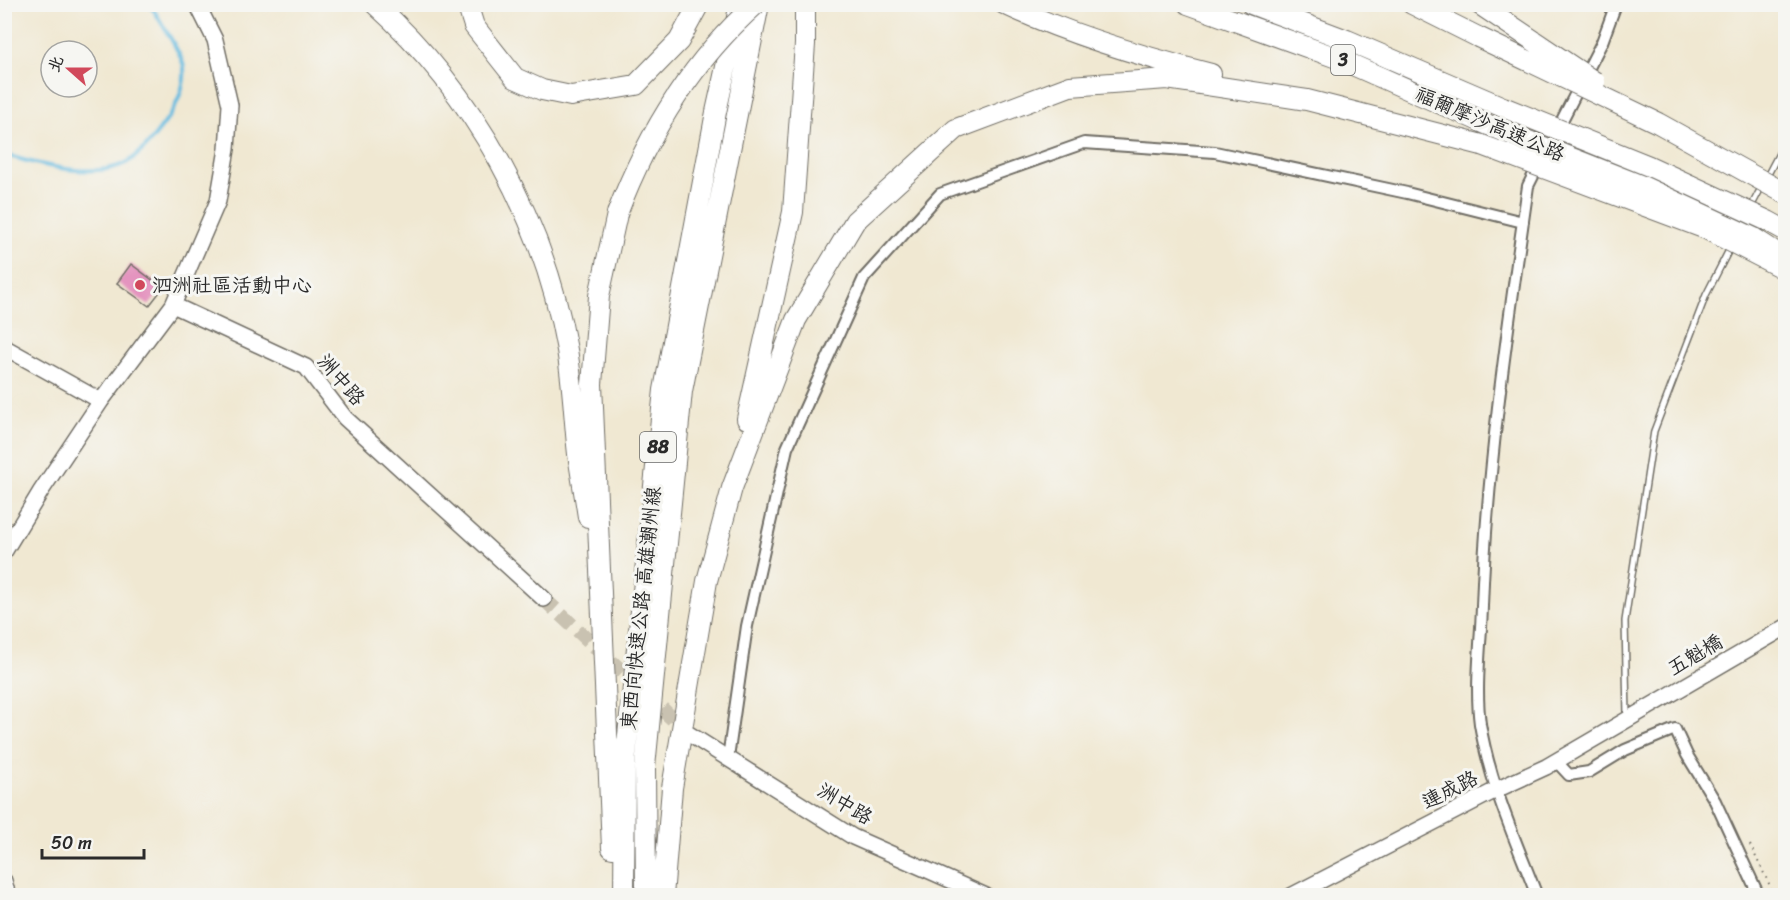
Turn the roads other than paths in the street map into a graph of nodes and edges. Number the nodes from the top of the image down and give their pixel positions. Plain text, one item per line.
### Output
1 (197, 4) edge
2 (375, 4) edge
3 (468, 4) edge
4 (699, 4) edge
5 (741, 4) edge
6 (758, 4) edge
7 (805, 4) edge
8 (1004, 4) edge
9 (1188, 4) edge
10 (1251, 4) edge
11 (1412, 4) edge
12 (1479, 4) edge
13 (1616, 4) edge
14 (1307, 100) junction
15 (1658, 123) junction
16 (1785, 140) edge
17 (1785, 194) edge
18 (1523, 222) junction
19 (1785, 231) edge
20 (1785, 259) edge
21 (1785, 270) edge
22 (173, 305) junction
23 (4, 347) edge
24 (101, 401) junction
25 (732, 488) junction
26 (4, 552) edge
27 (544, 599) tunnel mouth
28 (603, 616) junction
29 (1785, 627) edge
30 (1627, 720) junction
31 (689, 734) tunnel mouth
32 (728, 758) junction
33 (1556, 761) junction
34 (1496, 790) junction
35 (4, 881) edge
36 (1313, 891) edge
37 (8, 896) edge
38 (614, 896) edge
39 (624, 896) edge
40 (646, 896) edge
41 (663, 896) edge
42 (986, 896) edge
43 (1292, 896) edge
44 (1537, 896) edge
45 (1759, 896) edge

1 - 22 street
2 - 28 highway
3 - 4 highway
5 - 39 highway, 東西向快速公路 高雄潮州線 / 88
6 - 28 highway, bridge
6 - 40 highway, 東西向快速公路 高雄潮州線 / 88
7 - 25 highway
8 - 14 highway
9 - 20 highway, 福爾摩沙高速公路 / 3, bridge
10 - 19 highway, 福爾摩沙高速公路 / 3, bridge
11 - 15 highway, bridge
12 - 15 highway, bridge
13 - 18 street
14 - 21 highway, bridge
14 - 25 highway
15 - 17 highway, bridge
16 - 30 lane
18 - 32 street
18 - 34 street
22 - 24 street
22 - 27 street, 洲中路
23 - 24 street
24 - 26 street
25 - 41 highway
28 - 38 highway
29 - 30 street, 五魁橋
30 - 33 street, 連成路
31 - 32 street, 洲中路
32 - 42 street, 洲中路
33 - 34 street, 連成路
33 - 45 street
34 - 36 street, 連成路
34 - 44 street
35 - 37 street
36 - 43 street, 連成路

